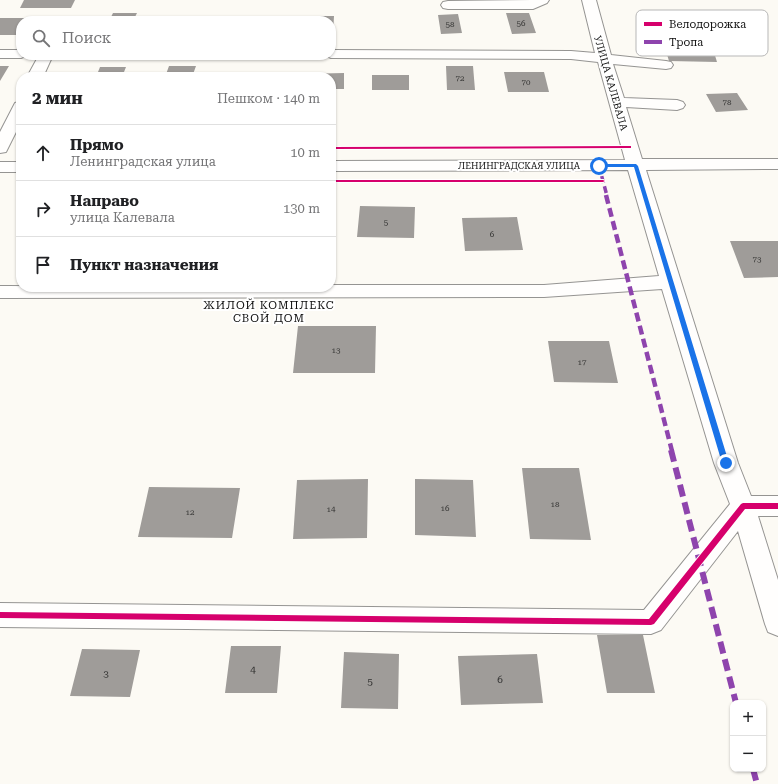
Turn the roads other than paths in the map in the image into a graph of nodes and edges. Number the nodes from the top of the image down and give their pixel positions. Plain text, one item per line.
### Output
1 (542, 0) edge
2 (589, 0) edge
3 (448, 5) dead end
4 (0, 54) edge
5 (16, 54) edge
6 (336, 54) edge
7 (604, 58) junction
8 (44, 60) edge
9 (666, 65) dead end
10 (38, 72) edge
11 (616, 102) junction
12 (677, 105) dead end
13 (16, 116) edge
14 (0, 148) edge
15 (778, 164) edge
16 (336, 166) edge
17 (636, 166) junction
18 (0, 167) edge
19 (16, 167) edge
20 (670, 282) junction
21 (336, 291) edge
22 (0, 292) edge
23 (16, 292) edge
24 (743, 506) junction
25 (778, 506) edge
26 (0, 615) edge
27 (778, 624) edge

1 - 3 street
2 - 7 street, УЛИЦА КАЛЕВАЛА
4 - 5 street
6 - 7 street
7 - 9 street
7 - 11 street, УЛИЦА КАЛЕВАЛА
8 - 10 street
11 - 12 street
11 - 17 street, УЛИЦА КАЛЕВАЛА
13 - 14 street
15 - 17 street, ЛЕНИНГРАДСКАЯ УЛИЦА
16 - 17 street, ЛЕНИНГРАДСКАЯ УЛИЦА
17 - 20 street, УЛИЦА КАЛЕВАЛА
18 - 19 street
20 - 21 street
20 - 24 street, УЛИЦА КАЛЕВАЛА
22 - 23 street
24 - 25 street
24 - 26 street
24 - 27 street, УЛИЦА КАЛЕВАЛА

